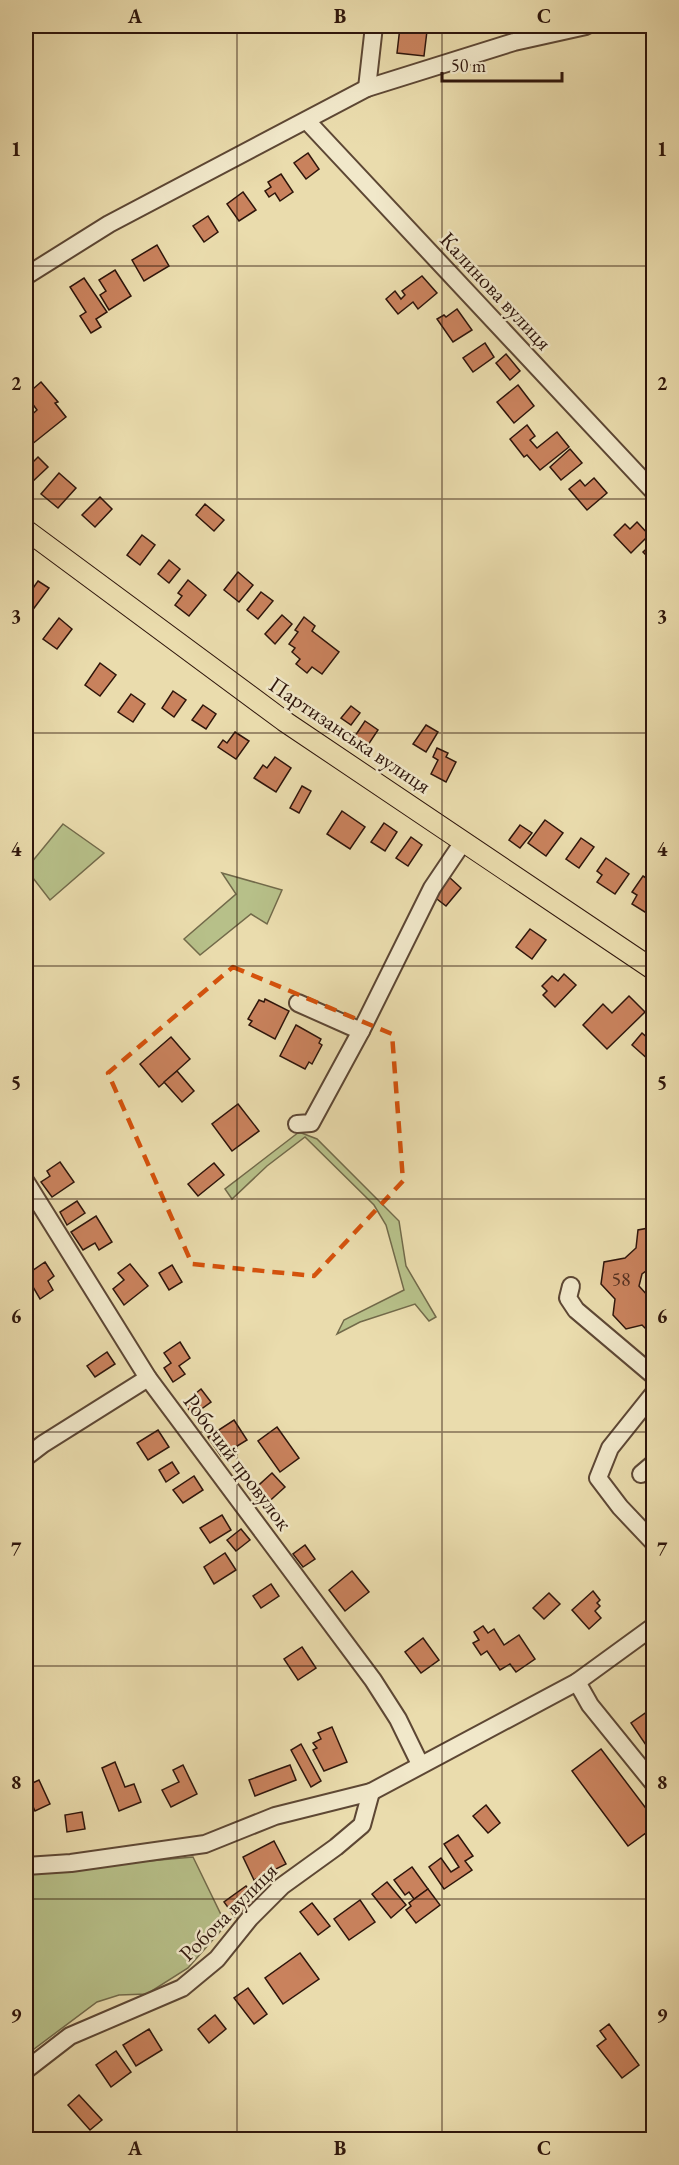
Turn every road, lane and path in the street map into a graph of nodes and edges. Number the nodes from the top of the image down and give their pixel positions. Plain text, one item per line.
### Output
1 (374, 26) edge
2 (586, 26) edge
3 (367, 88) junction
4 (307, 121) junction
5 (26, 276) edge
6 (654, 492) edge
7 (26, 530) edge
8 (463, 842) junction
9 (654, 970) edge
10 (298, 1003) dead end
11 (361, 1030) junction
12 (297, 1124) dead end
13 (26, 1182) edge
14 (571, 1286) dead end
15 (654, 1376) edge
16 (148, 1378) junction
17 (654, 1393) edge
18 (26, 1457) edge
19 (654, 1463) edge
20 (641, 1474) dead end
21 (654, 1543) edge
22 (654, 1626) edge
23 (577, 1682) junction
24 (420, 1764) junction
25 (654, 1785) edge
26 (371, 1792) junction
27 (26, 1866) edge
28 (26, 2070) edge

1 - 3 street
2 - 3 street
3 - 4 street
4 - 5 street
4 - 6 street, Калинова вулиця
7 - 8 main road, Партизанська вулиця
8 - 9 main road, Партизанська вулиця
8 - 11 street
10 - 11 street
11 - 12 street
13 - 16 street, Робочий провулок
14 - 15 street
16 - 18 street
16 - 24 street, Робочий провулок
17 - 21 street
19 - 20 street
22 - 23 street
23 - 24 street
23 - 25 street
24 - 26 street
26 - 27 street
26 - 28 street, Робоча вулиця

